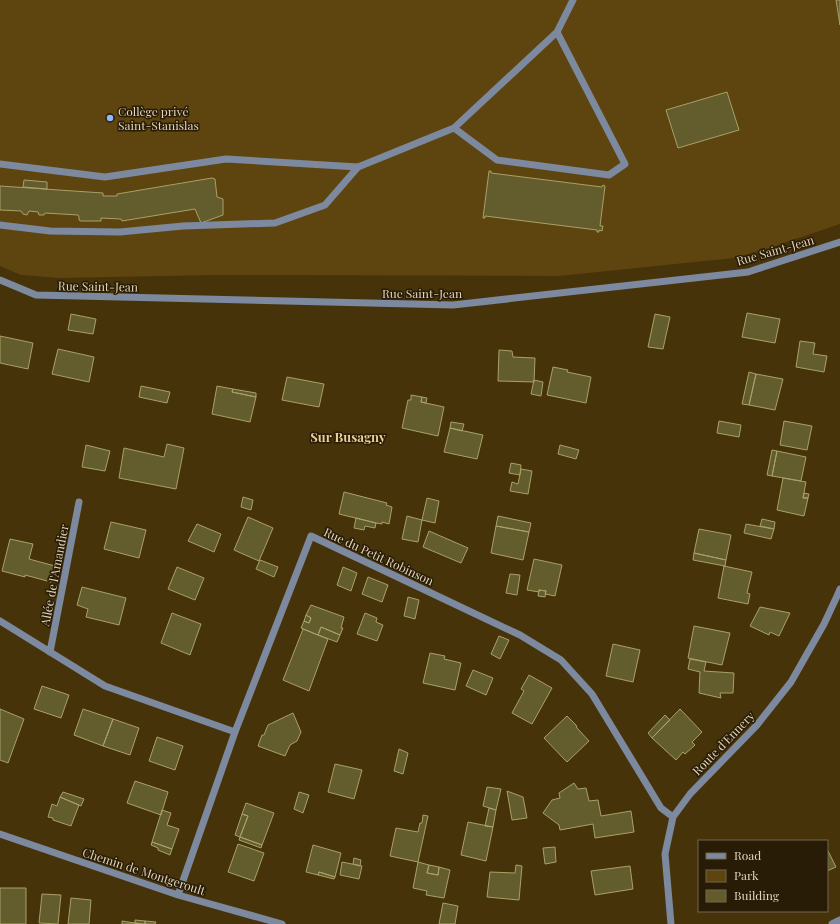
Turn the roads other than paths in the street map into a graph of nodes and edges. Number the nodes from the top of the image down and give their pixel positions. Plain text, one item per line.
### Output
1 (573, 0) edge
2 (557, 32) junction
3 (454, 128) junction
4 (0, 164) edge
5 (358, 167) junction
6 (0, 225) edge
7 (840, 242) edge
8 (0, 280) edge
9 (80, 502) dead end
10 (840, 589) edge
11 (0, 621) edge
12 (50, 652) junction
13 (235, 732) junction
14 (673, 817) junction
15 (0, 834) edge
16 (178, 895) junction
17 (840, 920) edge
18 (280, 924) edge
19 (671, 924) edge
20 (832, 924) edge

1 - 2 street
2 - 3 street
2 - 3 street
3 - 5 street
4 - 5 street
5 - 6 street
7 - 8 street, Rue Saint-Jean
9 - 12 street, Allée de l'Amandier
10 - 14 street, Route d'Ennery
11 - 12 street
12 - 13 street
13 - 14 street, Rue du Petit Robinson
13 - 16 street, Rue du Petit Robinson
14 - 19 street, Route d'Ennery
15 - 16 street, Chemin de Montgeroult
16 - 18 street, Chemin de Montgeroult
17 - 20 street

